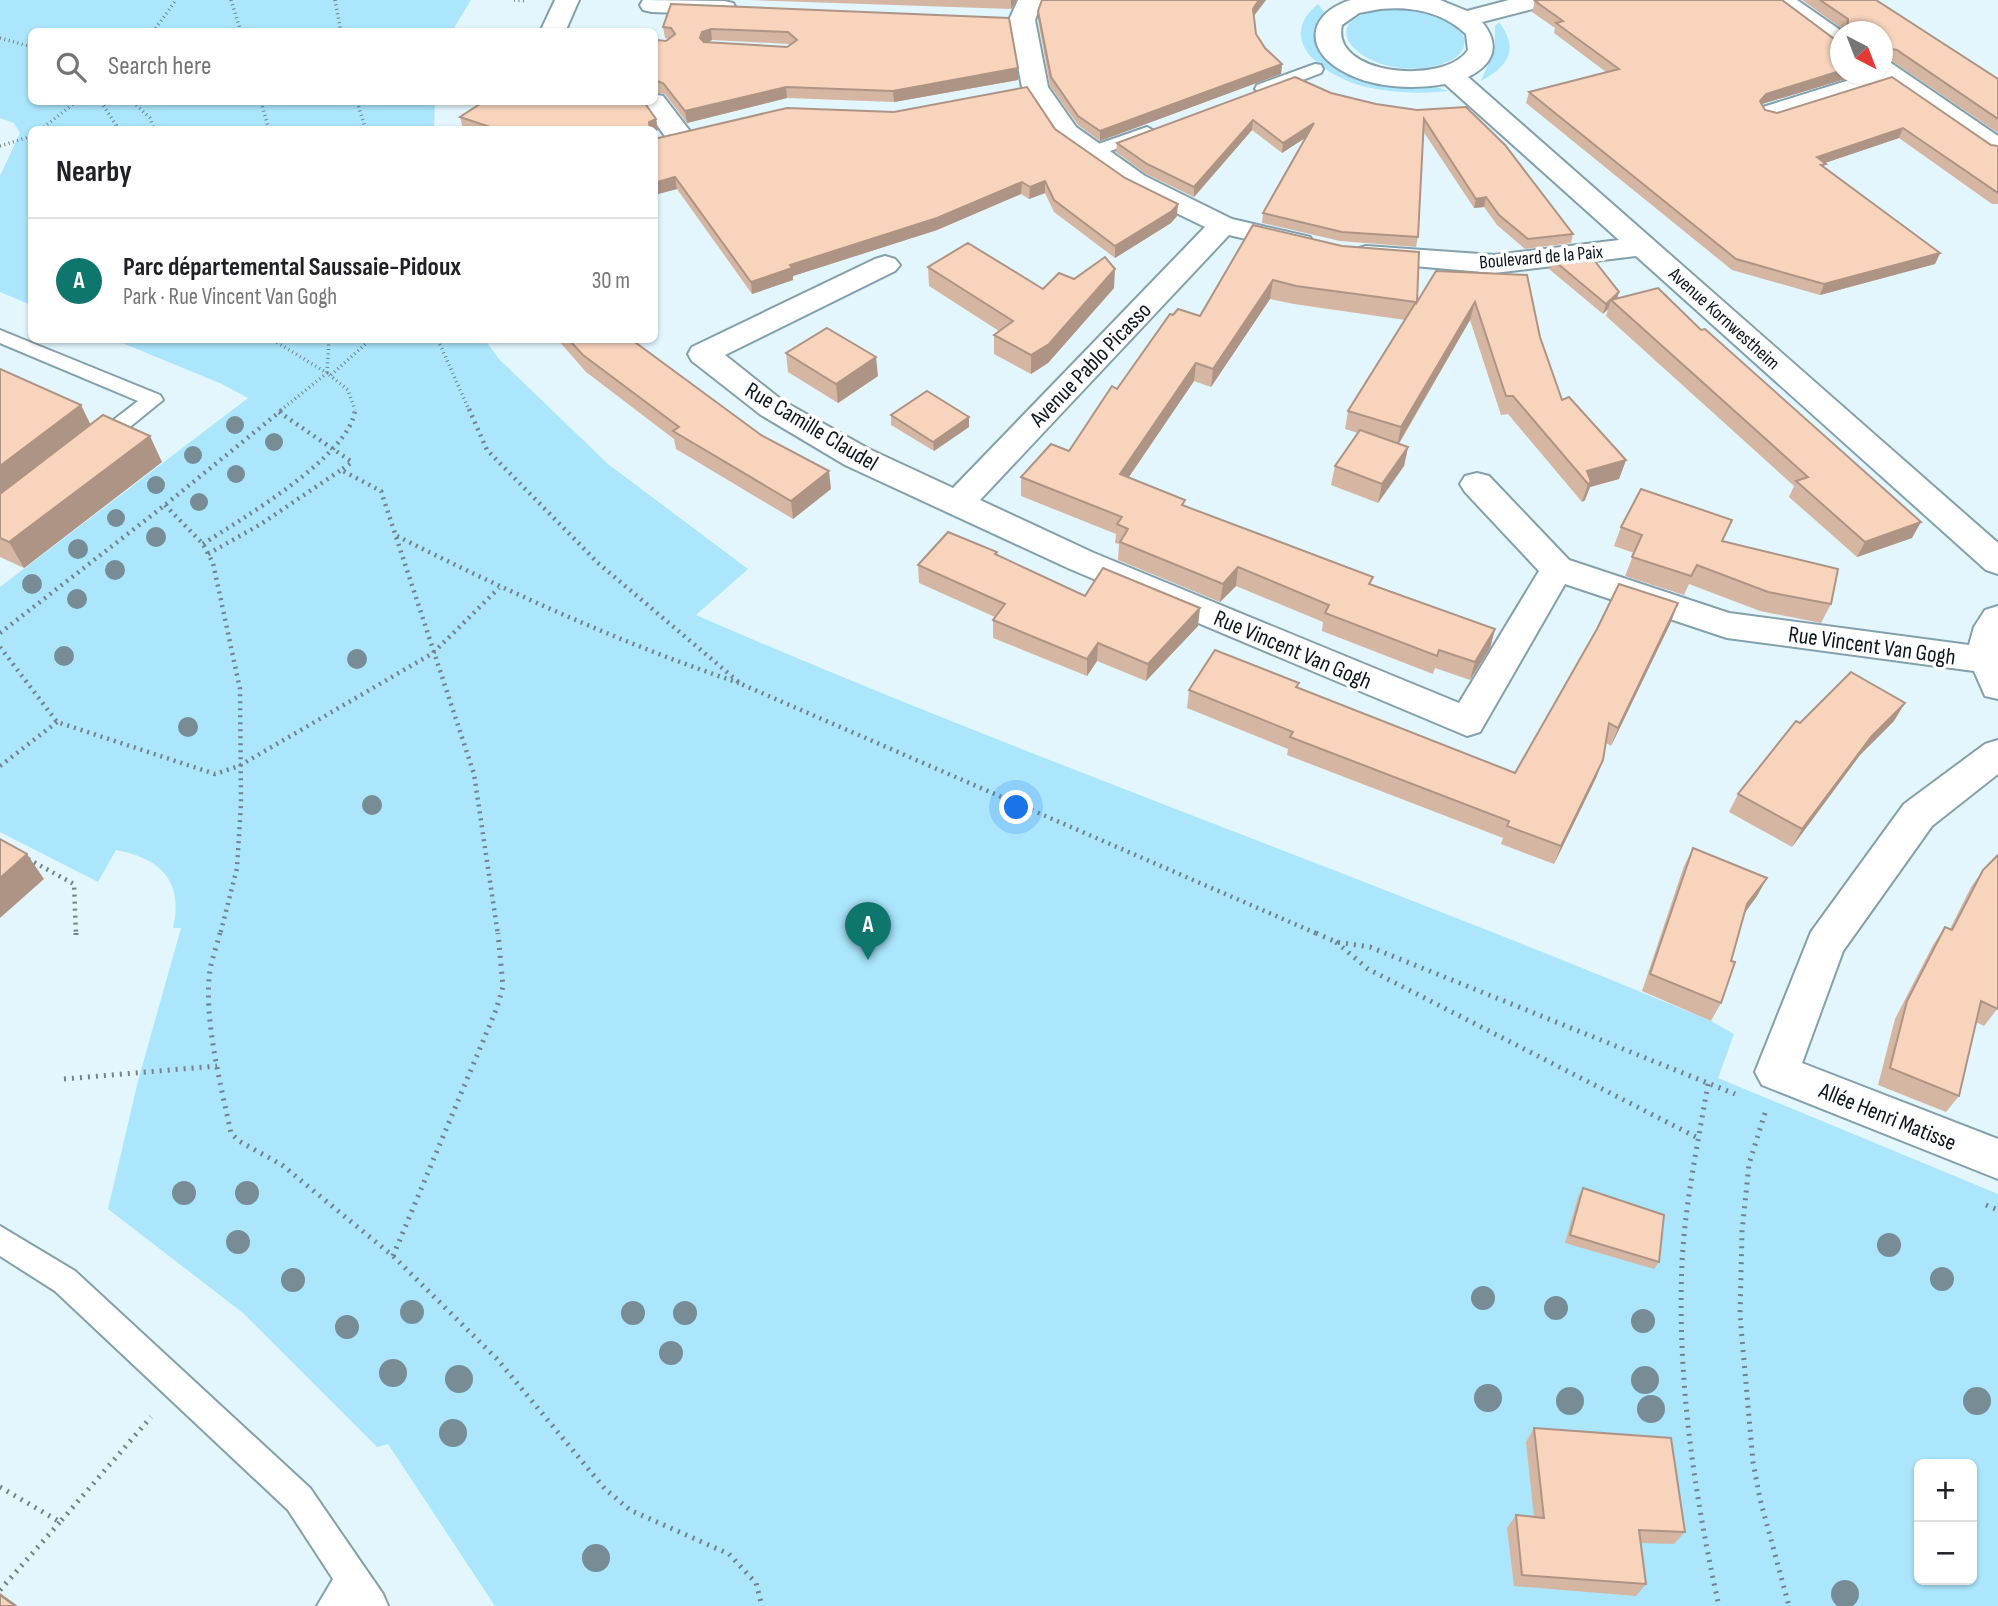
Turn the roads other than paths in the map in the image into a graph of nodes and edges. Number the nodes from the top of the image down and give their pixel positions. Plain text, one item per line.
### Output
1 (567, 0) edge
2 (1539, 0) edge
3 (1781, 0) edge
4 (653, 2) edge
5 (1342, 4) edge
6 (748, 9) edge
7 (1016, 13) edge
8 (1464, 19) junction
9 (554, 28) edge
10 (643, 28) edge
11 (1830, 34) edge
12 (1315, 69) dead end
13 (1451, 75) junction
14 (1893, 76) edge
15 (1853, 84) edge
16 (1250, 94) edge
17 (656, 105) edge
18 (1772, 113) edge
19 (1158, 128) edge
20 (679, 136) edge
21 (1998, 148) edge
22 (1093, 152) junction
23 (1223, 225) junction
24 (1643, 246) junction
25 (885, 265) dead end
26 (0, 336) edge
27 (77, 459) edge
28 (1477, 484) dead end
29 (957, 503) junction
30 (1998, 562) edge
31 (1557, 569) junction
32 (1998, 619) edge
33 (1992, 673) edge
34 (1998, 754) edge
35 (1998, 1159) edge
36 (0, 1240) edge
37 (353, 1597) edge

1 - 9 street
2 - 8 street
3 - 11 street
4 - 6 street
4 - 10 street
5 - 8 street
5 - 13 street
7 - 22 street, Boulevard de la Paix
8 - 13 street
12 - 16 lane
13 - 24 street, Avenue Kornwestheim
14 - 21 street
15 - 18 street
17 - 20 street
19 - 22 lane
22 - 23 street, Boulevard de la Paix
23 - 24 street, Boulevard de la Paix
23 - 29 street, Avenue Pablo Picasso
24 - 30 street, Avenue Kornwestheim
25 - 29 street, Rue Camille Claudel
26 - 27 lane
28 - 31 street, Rue Vincent Van Gogh
29 - 31 street, Rue Vincent Van Gogh
31 - 33 street, Rue Vincent Van Gogh
32 - 33 street
34 - 35 street, Allée Henri Matisse
36 - 37 lane

